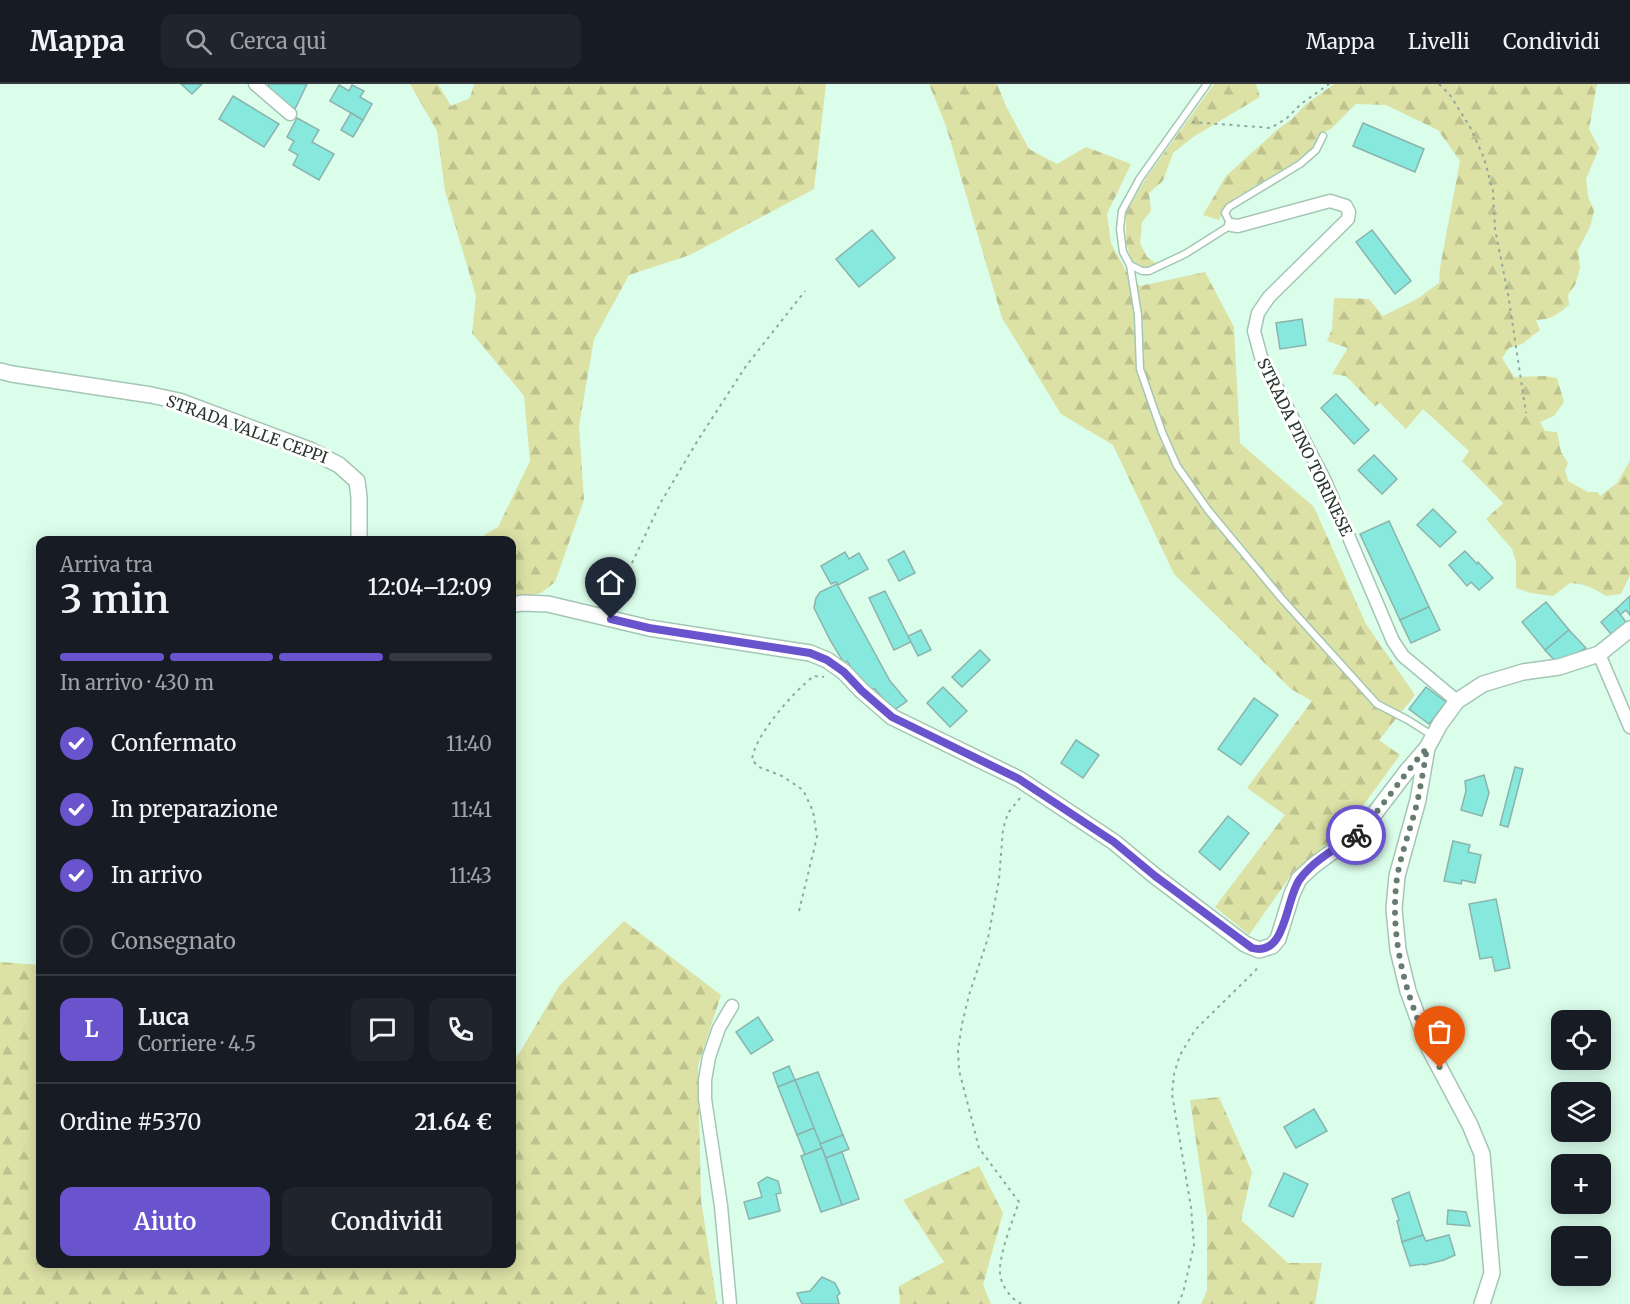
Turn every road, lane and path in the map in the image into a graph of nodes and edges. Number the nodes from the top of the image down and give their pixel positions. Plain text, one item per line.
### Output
1 (255, 84) edge
2 (1207, 84) edge
3 (1329, 84) edge
4 (1439, 84) edge
5 (290, 114) dead end
6 (1180, 121) junction
7 (1323, 136) dead end
8 (1231, 225) junction
9 (1130, 265) junction
10 (805, 291) dead end
11 (0, 371) edge
12 (1526, 413) dead end
13 (359, 536) edge
14 (516, 604) edge
15 (611, 619) junction
16 (1630, 629) edge
17 (1599, 654) junction
18 (829, 677) dead end
19 (1457, 701) junction
20 (1630, 727) edge
21 (1430, 743) junction
22 (1029, 786) junction
23 (799, 911) dead end
24 (1266, 948) junction
25 (732, 1006) dead end
26 (730, 1304) edge
27 (1022, 1304) edge
28 (1178, 1304) edge
29 (1482, 1304) edge

1 - 5 street
2 - 6 lane
3 - 6 path
4 - 12 path
6 - 9 lane
7 - 8 lane
8 - 9 lane
8 - 19 street, STRADA PINO TORINESE
9 - 21 lane
10 - 15 path
11 - 13 street, STRADA VALLE CEPPI
14 - 15 street
15 - 22 street
16 - 17 street
17 - 19 street
17 - 20 street
18 - 23 path
19 - 21 street
21 - 24 street
21 - 29 street
22 - 24 street
22 - 27 path
24 - 28 path
25 - 26 street

